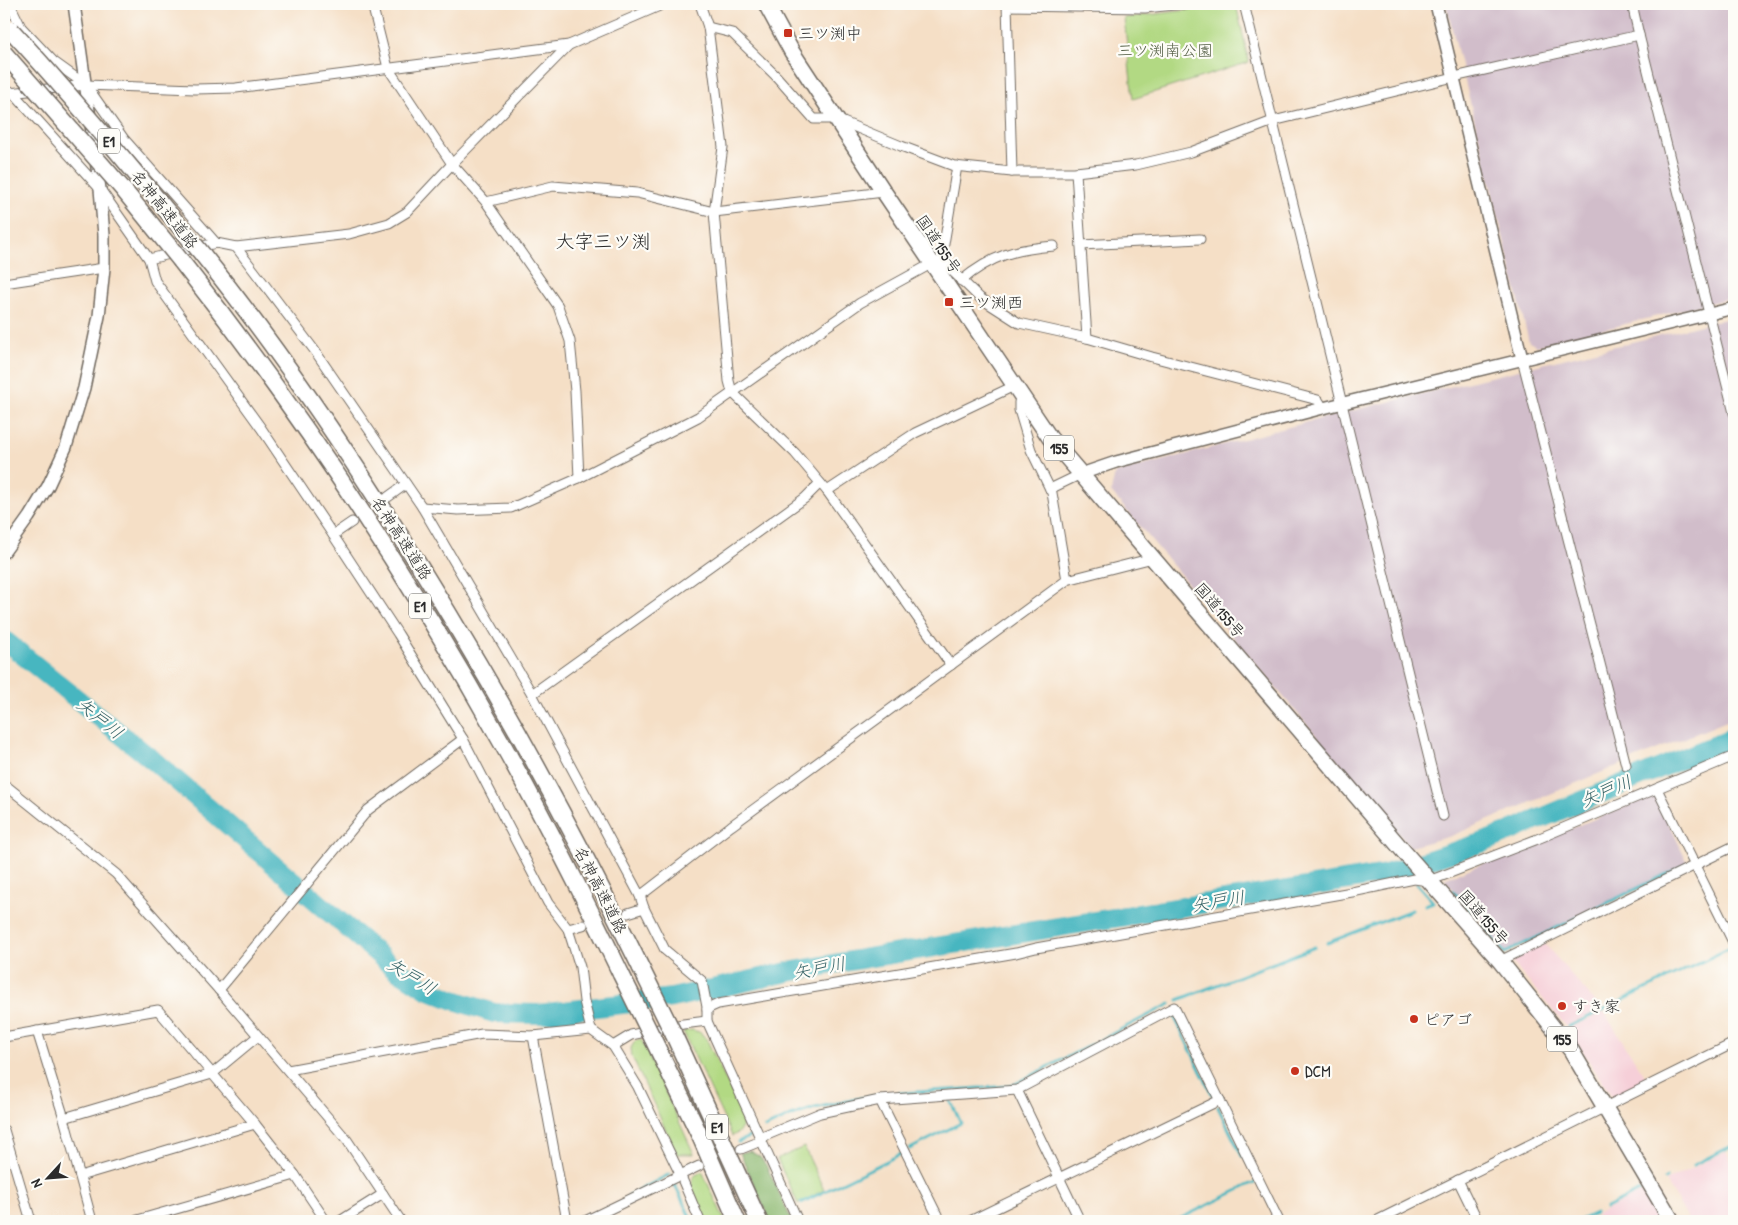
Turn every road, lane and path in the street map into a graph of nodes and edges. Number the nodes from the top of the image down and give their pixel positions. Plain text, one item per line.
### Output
1 (10, 4) edge
2 (74, 4) edge
3 (372, 4) edge
4 (664, 4) edge
5 (700, 4) edge
6 (766, 4) edge
7 (1184, 4) edge
8 (1244, 4) edge
9 (1436, 4) edge
10 (1632, 4) edge
11 (1007, 5) edge
12 (8, 26) edge
13 (708, 27) junction
14 (1639, 35) junction
15 (569, 45) junction
16 (4, 53) edge
17 (388, 68) junction
18 (1454, 77) junction
19 (86, 85) junction
20 (4, 87) edge
21 (8, 93) edge
22 (836, 119) junction
23 (1273, 121) junction
24 (452, 164) junction
25 (957, 166) junction
26 (1012, 172) junction
27 (1076, 172) junction
28 (100, 189) junction
29 (884, 192) junction
30 (486, 202) junction
31 (714, 212) junction
32 (1200, 239) dead end
33 (216, 243) junction
34 (1081, 245) junction
35 (1054, 246) dead end
36 (236, 247) junction
37 (149, 259) junction
38 (936, 263) junction
39 (104, 268) junction
40 (961, 281) junction
41 (4, 282) edge
42 (1734, 308) edge
43 (1709, 314) junction
44 (1087, 338) junction
45 (1522, 359) junction
46 (1014, 386) junction
47 (732, 392) junction
48 (1023, 399) junction
49 (1342, 403) junction
50 (1323, 408) junction
51 (1734, 413) edge
52 (1082, 474) junction
53 (579, 478) junction
54 (820, 483) junction
55 (406, 484) junction
56 (1050, 489) junction
57 (827, 491) junction
58 (388, 497) dead end
59 (422, 507) junction
60 (352, 522) dead end
61 (333, 535) junction
62 (4, 552) edge
63 (1152, 558) junction
64 (1067, 580) junction
65 (951, 665) junction
66 (532, 694) junction
67 (462, 738) junction
68 (1734, 756) edge
69 (1626, 765) dead end
70 (4, 784) edge
71 (1657, 789) junction
72 (1443, 816) dead end
73 (1734, 846) edge
74 (1695, 865) junction
75 (1427, 878) junction
76 (640, 896) junction
77 (644, 908) junction
78 (628, 913) tunnel mouth
79 (583, 925) tunnel mouth
80 (568, 929) junction
81 (1734, 944) edge
82 (1500, 962) junction
83 (219, 990) junction
84 (707, 1008) junction
85 (707, 1021) junction
86 (591, 1028) junction
87 (37, 1031) junction
88 (258, 1036) junction
89 (533, 1036) junction
90 (4, 1038) edge
91 (1734, 1043) edge
92 (613, 1046) junction
93 (288, 1070) junction
94 (212, 1074) junction
95 (1016, 1090) junction
96 (880, 1100) junction
97 (1220, 1100) junction
98 (1606, 1106) junction
99 (64, 1118) junction
100 (255, 1124) junction
101 (4, 1130) edge
102 (761, 1139) junction
103 (741, 1149) dead end
104 (699, 1166) dead end
105 (680, 1174) junction
106 (295, 1175) junction
107 (80, 1176) junction
108 (1059, 1178) junction
109 (1458, 1180) junction
110 (383, 1194) junction
111 (31, 1221) edge
112 (92, 1221) edge
113 (134, 1221) edge
114 (326, 1221) edge
115 (340, 1221) edge
116 (401, 1221) edge
117 (568, 1221) edge
118 (585, 1221) edge
119 (700, 1221) edge
120 (737, 1221) edge
121 (759, 1221) edge
122 (798, 1221) edge
123 (940, 1221) edge
124 (970, 1221) edge
125 (1080, 1221) edge
126 (1279, 1221) edge
127 (1376, 1221) edge
128 (1478, 1221) edge
129 (1672, 1221) edge

1 - 19 street
2 - 19 street
3 - 17 street
4 - 15 street
5 - 13 street
6 - 22 highway, 国道155号 / 155
7 - 11 street
8 - 23 street
9 - 18 street
10 - 14 street
11 - 26 street
12 - 121 highway, 名神高速道路 / E1, bridge
13 - 22 street
13 - 31 street
14 - 18 street
14 - 43 street
15 - 17 street
15 - 24 street
16 - 120 highway, 名神高速道路 / E1, bridge
17 - 19 street
17 - 24 street
18 - 23 street
18 - 45 street
19 - 21 street
19 - 28 street
19 - 33 street
20 - 21 street
21 - 28 street
22 - 25 street
22 - 29 highway, 国道155号 / 155
23 - 27 street
23 - 49 street
24 - 30 street
24 - 36 street
25 - 26 street
25 - 38 street
26 - 27 street
27 - 34 street
28 - 37 street
28 - 39 street
29 - 31 street
29 - 38 highway, 国道155号 / 155
30 - 31 street
30 - 53 street
31 - 47 street
32 - 34 street
33 - 36 street
33 - 37 street
34 - 44 street
35 - 40 street
36 - 55 street
37 - 61 street
38 - 40 street
38 - 46 highway, 国道155号 / 155
38 - 47 street
39 - 41 street
39 - 62 street
40 - 44 street
42 - 43 street
43 - 45 street
43 - 51 street
44 - 50 street
45 - 49 street
45 - 69 street
46 - 48 highway, 国道155号 / 155
46 - 57 street
47 - 53 street
47 - 54 street
48 - 52 highway, 国道155号 / 155
48 - 56 street
49 - 50 street
49 - 72 street
50 - 52 street
52 - 56 street
52 - 63 highway, 国道155号 / 155
53 - 59 street
54 - 57 street
54 - 66 street
55 - 58 street
55 - 59 street
56 - 64 street
57 - 65 street
59 - 66 street
60 - 61 street
61 - 67 street
63 - 64 street
63 - 75 highway, 国道155号 / 155
64 - 65 street
65 - 76 street
66 - 76 street
67 - 80 street
67 - 83 street
68 - 71 street
70 - 83 street
71 - 74 street
71 - 75 street
73 - 74 street
74 - 81 street
74 - 82 street
75 - 82 highway, 国道155号 / 155
75 - 84 street
76 - 77 street
77 - 78 street
77 - 84 street
79 - 80 street
80 - 86 street
82 - 98 highway, 国道155号 / 155
83 - 88 street
84 - 85 street
85 - 92 street
85 - 102 street
86 - 89 street
86 - 92 street
87 - 90 street
87 - 94 street
87 - 99 street
88 - 93 street
88 - 94 street
89 - 93 street
89 - 117 street
91 - 98 street
92 - 105 street
93 - 110 street
94 - 99 street
94 - 100 street
95 - 96 street
95 - 97 street
95 - 108 street
96 - 102 street
96 - 123 street
97 - 108 street
97 - 126 street
98 - 109 street
98 - 129 highway, 国道155号 / 155
99 - 107 street
100 - 106 street
100 - 107 street
101 - 111 street
102 - 103 street
102 - 122 street
104 - 105 street
105 - 118 street
105 - 119 street
106 - 113 street
106 - 114 street
107 - 112 street
108 - 124 street
108 - 125 street
109 - 127 street
109 - 128 street
110 - 115 street
110 - 116 street

